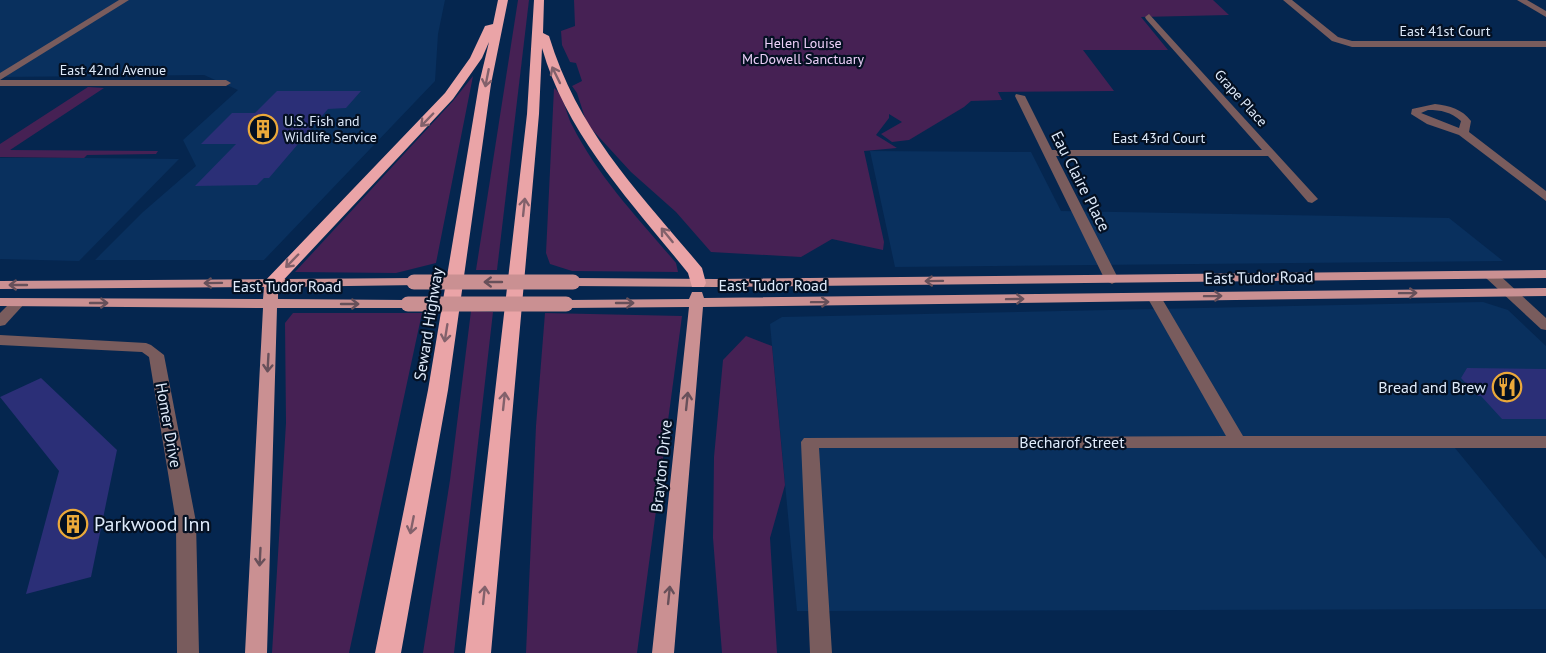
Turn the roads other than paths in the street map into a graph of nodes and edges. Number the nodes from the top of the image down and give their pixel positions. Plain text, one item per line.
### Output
1 (125, 0) edge
2 (502, 0) edge
3 (1287, 0) edge
4 (1521, 0) edge
5 (539, 6) edge
6 (1546, 14) edge
7 (1149, 17) dead end
8 (1546, 44) edge
9 (0, 77) edge
10 (0, 82) edge
11 (226, 83) dead end
12 (1020, 96) dead end
13 (1463, 133) dead end
14 (1048, 153) junction
15 (1270, 153) junction
16 (1546, 197) edge
17 (1312, 199) dead end
18 (1546, 274) edge
19 (1491, 275) junction
20 (1112, 280) junction
21 (271, 283) junction
22 (698, 283) junction
23 (0, 285) edge
24 (1509, 292) junction
25 (1546, 292) edge
26 (1154, 297) junction
27 (0, 302) edge
28 (20, 302) junction
29 (697, 303) junction
30 (271, 304) junction
31 (0, 322) edge
32 (1546, 326) edge
33 (0, 340) edge
34 (1238, 442) junction
35 (1546, 442) edge
36 (188, 653) edge
37 (255, 653) edge
38 (388, 653) edge
39 (478, 653) edge
40 (663, 653) edge
41 (821, 653) edge

1 - 9 street
2 -> 21 highway
2 -> 38 highway, Seward Highway
3 - 8 street, East 41st Court
4 - 6 street
22 -> 5 highway
39 -> 5 highway
7 - 15 street, Grape Place
10 - 11 street, East 42nd Avenue
12 - 14 street, Eau Claire Place
13 - 16 street
14 - 15 street, East 43rd Court
14 - 20 street, Eau Claire Place
15 - 17 street, Grape Place
18 - 19 main road, East Tudor Road
19 - 20 main road, East Tudor Road
19 - 24 street
20 -> 22 main road, East Tudor Road
22 -> 21 main road, East Tudor Road, bridge
21 -> 23 main road, East Tudor Road
21 - 30 main road
22 - 29 main road, Brayton Drive
24 - 25 main road, East Tudor Road
26 -> 24 main road, East Tudor Road
24 - 32 street
29 -> 26 main road, East Tudor Road
26 - 34 street
27 - 28 main road, East Tudor Road
28 -> 30 main road, East Tudor Road
28 - 31 street
30 -> 29 main road, East Tudor Road, bridge
40 -> 29 main road, Brayton Drive
30 -> 37 main road
33 - 36 street, Homer Drive
34 - 35 street, Becharof Street
34 - 41 street, Becharof Street

